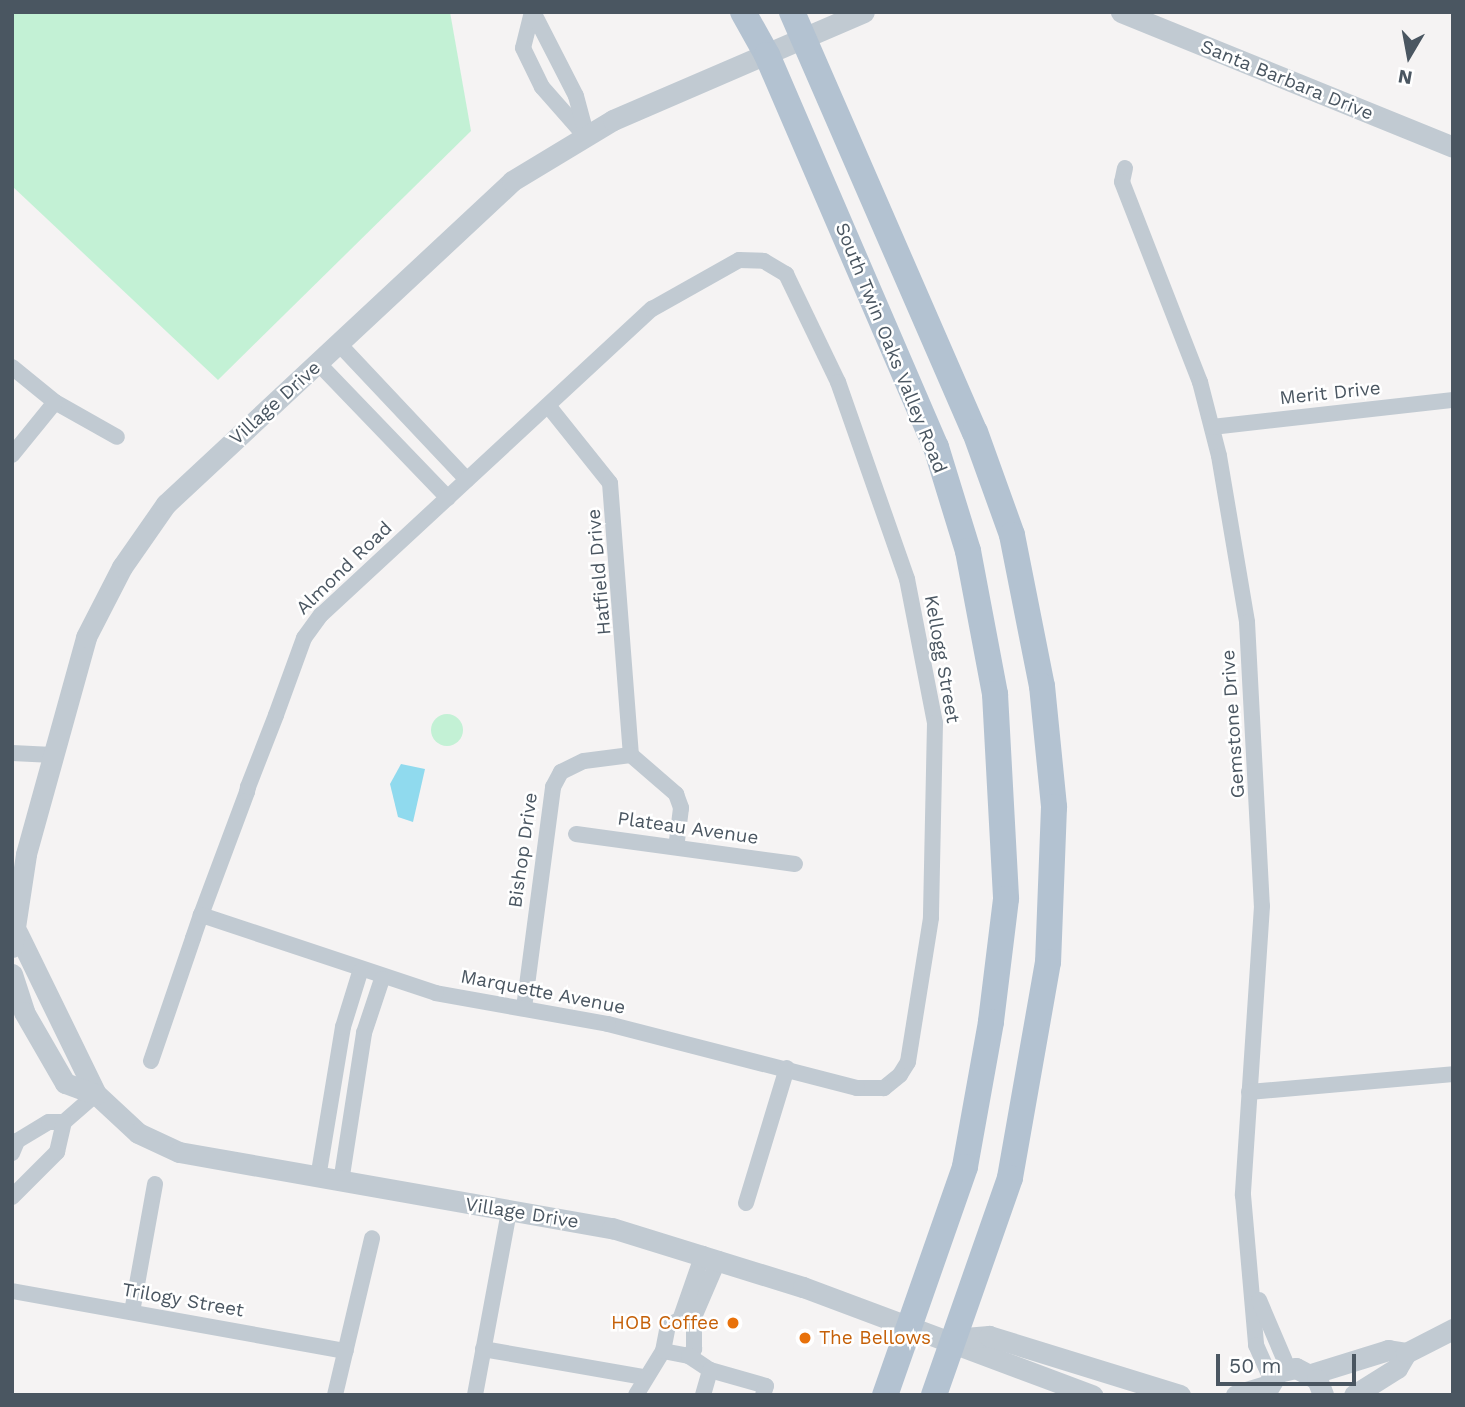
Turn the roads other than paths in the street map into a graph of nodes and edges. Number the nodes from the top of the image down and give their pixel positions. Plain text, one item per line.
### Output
1 (532, 12) edge
2 (743, 12) edge
3 (792, 12) edge
4 (864, 12) edge
5 (1121, 12) edge
6 (805, 39) junction
7 (767, 55) junction
8 (554, 57) junction
9 (534, 69) junction
10 (586, 136) junction
11 (1453, 147) edge
12 (1125, 168) dead end
13 (764, 261) joint
14 (340, 345) junction
15 (319, 364) junction
16 (12, 367) edge
17 (1453, 400) edge
18 (55, 402) junction
19 (550, 408) junction
20 (1212, 427) junction
21 (117, 437) dead end
22 (12, 455) edge
23 (467, 480) junction
24 (448, 498) junction
25 (12, 753) edge
26 (54, 755) junction
27 (631, 755) junction
28 (576, 834) dead end
29 (676, 847) junction
30 (795, 864) dead end
31 (201, 915) junction
32 (15, 941) edge
33 (360, 972) junction
34 (12, 974) edge
35 (382, 979) junction
36 (524, 1008) junction
37 (150, 1061) dead end
38 (787, 1068) junction
39 (1453, 1074) edge
40 (884, 1088) joint
41 (1249, 1092) junction
42 (96, 1094) junction
43 (64, 1122) junction
44 (12, 1155) edge
45 (34, 1169) junction
46 (318, 1178) junction
47 (341, 1182) junction
48 (155, 1184) dead end
49 (12, 1197) edge
50 (746, 1203) dead end
51 (509, 1212) junction
52 (372, 1238) dead end
53 (711, 1256) junction
54 (12, 1291) edge
55 (132, 1312) junction
56 (908, 1325) junction
57 (1453, 1329) edge
58 (953, 1339) junction
59 (483, 1349) junction
60 (346, 1351) junction
61 (663, 1351) junction
62 (1406, 1353) junction
63 (689, 1356) junction
64 (710, 1370) junction
65 (1311, 1374) junction
66 (643, 1377) junction
67 (1272, 1382) edge
68 (335, 1395) edge
69 (475, 1395) edge
70 (636, 1395) edge
71 (704, 1395) edge
72 (763, 1395) edge
73 (885, 1395) edge
74 (934, 1395) edge
75 (1092, 1395) edge
76 (1180, 1395) edge
77 (1236, 1395) edge
78 (1323, 1395) edge
79 (1354, 1395) edge

1 - 8 street
1 - 9 street
2 - 7 main road, South Twin Oaks Valley Road
3 - 6 main road
4 - 6 street
5 - 11 street, Santa Barbara Drive
6 - 7 street, Village Drive
6 - 58 main road
7 - 10 street, Village Drive
7 - 56 main road, South Twin Oaks Valley Road
8 - 9 street
8 - 10 street
9 - 10 street
10 - 14 street, Village Drive
12 - 20 street, Gemstone Drive
13 - 19 street, Almond Road
13 - 40 street, Kellogg Street
14 - 15 street, Village Drive
14 - 23 street
15 - 24 street
15 - 26 street, Village Drive
16 - 18 street
17 - 20 street, Merit Drive
18 - 21 street
18 - 22 street
19 - 23 street, Almond Road
19 - 27 street, Hatfield Drive
20 - 41 street, Gemstone Drive
23 - 24 street, Almond Road
24 - 31 street, Almond Road
25 - 26 street
26 - 32 street, Village Drive
27 - 29 street
27 - 36 street, Bishop Drive
28 - 29 street, Plateau Avenue
29 - 30 street, Plateau Avenue
31 - 33 street, Marquette Avenue
31 - 37 street, Almond Road
32 - 42 street, Village Drive
33 - 35 street, Marquette Avenue
33 - 46 street
34 - 42 street, Village Drive
35 - 36 street, Marquette Avenue
35 - 47 street
36 - 38 street, Marquette Avenue
38 - 40 street, Marquette Avenue
38 - 50 street
39 - 41 street
41 - 67 street, Gemstone Drive
42 - 43 street
42 - 46 street, Village Drive
43 - 44 street
43 - 45 street
44 - 45 street
45 - 49 street
46 - 47 street, Village Drive
47 - 51 street, Village Drive
48 - 55 street
51 - 53 street, Village Drive
51 - 59 street
52 - 60 street
53 - 56 street, Village Drive
53 - 61 street
53 - 63 street
54 - 55 street, Trilogy Street
55 - 60 street, Trilogy Street
56 - 58 street, Village Drive
56 - 73 main road, South Twin Oaks Valley Road
57 - 62 street
58 - 74 main road
58 - 75 street, Village Drive
58 - 76 street, Village Drive
59 - 66 street
59 - 69 street
60 - 68 street
61 - 63 street
61 - 66 street
62 - 65 street
62 - 79 street
63 - 64 street
64 - 71 street
64 - 72 street
65 - 67 street
65 - 78 street
66 - 70 street
67 - 77 street

